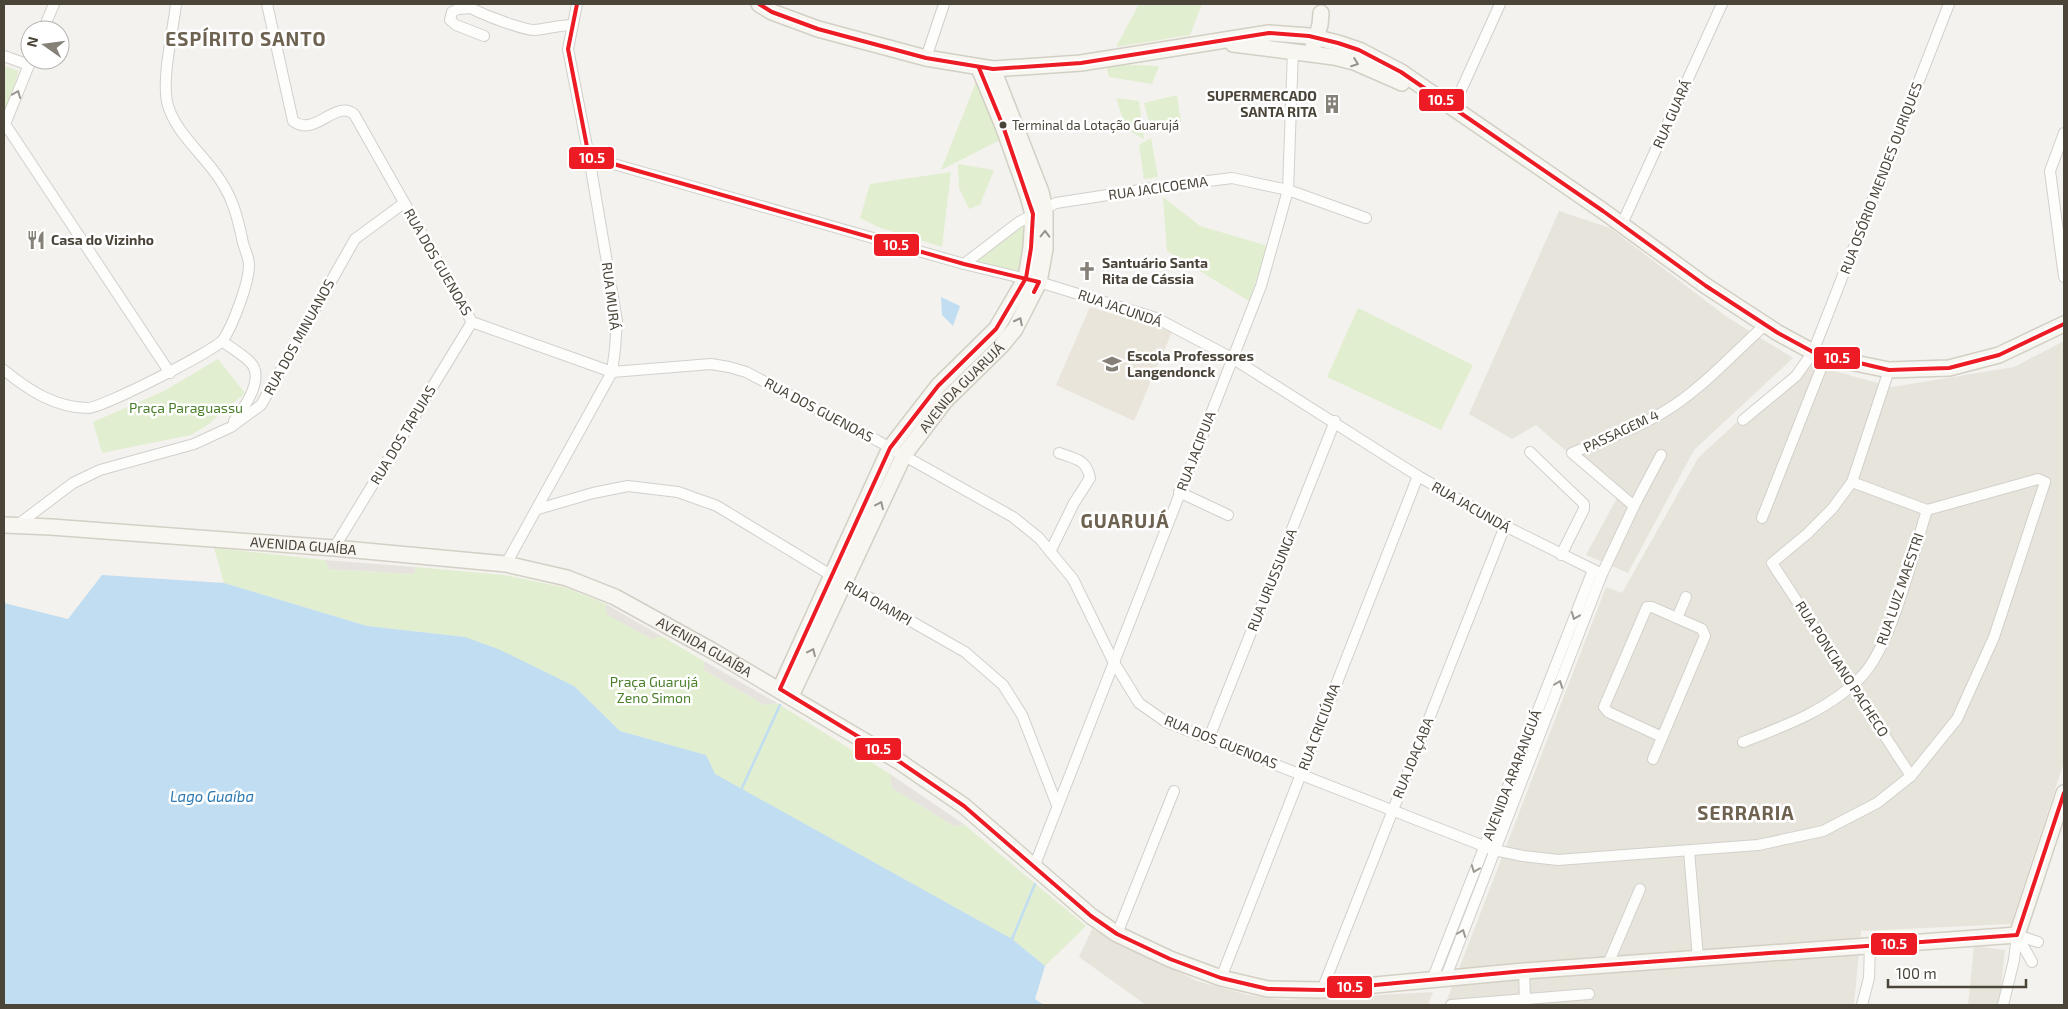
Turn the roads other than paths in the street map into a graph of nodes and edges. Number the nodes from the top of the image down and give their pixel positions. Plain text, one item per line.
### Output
1 (54, 4) edge
2 (176, 4) edge
3 (267, 4) edge
4 (577, 4) edge
5 (759, 4) edge
6 (944, 4) edge
7 (1500, 4) edge
8 (1722, 4) edge
9 (1949, 4) edge
10 (470, 6) edge
11 (1323, 8) edge
12 (47, 20) edge
13 (572, 25) junction
14 (1269, 33) junction
15 (484, 36) dead end
16 (1313, 37) junction
17 (1217, 42) junction
18 (1270, 49) junction
19 (1293, 50) junction
20 (1311, 53) junction
21 (4, 56) edge
22 (926, 58) junction
23 (20, 60) edge
24 (986, 69) junction
25 (27, 70) edge
26 (1453, 108) junction
27 (4, 124) edge
28 (2064, 133) edge
29 (589, 157) junction
30 (1288, 190) junction
31 (404, 203) junction
32 (1039, 212) junction
33 (1366, 218) dead end
34 (1622, 224) junction
35 (964, 264) junction
36 (2064, 277) edge
37 (1033, 280) junction
38 (472, 322) junction
39 (2064, 324) edge
40 (1765, 325) junction
41 (222, 341) junction
42 (1819, 354) junction
43 (1232, 358) junction
44 (4, 370) edge
45 (1889, 370) junction
46 (170, 372) junction
47 (612, 372) junction
48 (1743, 420) dead end
49 (1335, 421) junction
50 (231, 426) junction
51 (890, 448) junction
52 (1530, 452) dead end
53 (1059, 453) dead end
54 (904, 455) junction
55 (1661, 456) dead end
56 (1418, 476) junction
57 (1852, 482) junction
58 (1179, 492) junction
59 (1634, 506) junction
60 (538, 509) junction
61 (1927, 510) junction
62 (1228, 514) dead end
63 (1762, 518) dead end
64 (10, 526) edge
65 (1505, 526) junction
66 (334, 548) junction
67 (1050, 552) junction
68 (1561, 554) junction
69 (506, 564) junction
70 (1598, 572) junction
71 (838, 579) junction
72 (1686, 598) dead end
73 (1677, 618) junction
74 (1113, 661) junction
75 (1561, 663) junction
76 (1852, 685) junction
77 (785, 693) junction
78 (1530, 727) junction
79 (1540, 731) junction
80 (1662, 737) junction
81 (1209, 738) junction
82 (1744, 742) dead end
83 (1653, 759) dead end
84 (1301, 773) junction
85 (1911, 776) junction
86 (1174, 791) dead end
87 (2064, 792) edge
88 (1057, 806) junction
89 (1393, 810) junction
90 (1483, 847) junction
91 (1494, 850) junction
92 (1689, 850) junction
93 (1034, 867) junction
94 (1640, 889) dead end
95 (1117, 934) junction
96 (2017, 935) junction
97 (2038, 942) dead end
98 (1870, 945) junction
99 (1698, 958) junction
100 (2032, 962) dead end
101 (1608, 964) junction
102 (1524, 971) junction
103 (1221, 978) junction
104 (1438, 979) junction
105 (1322, 990) junction
106 (1589, 994) dead end
107 (1524, 1002) edge
108 (1451, 1005) edge
109 (1862, 1005) edge
110 (2002, 1005) edge

1 - 12 street
2 - 41 street
3 - 31 street, RUA DOS GUENOAS
4 - 13 street, RUA MURÁ
5 - 22 street
6 - 22 street
7 - 26 street
8 - 34 street, RUA GUARÁ
9 - 42 street, RUA OSÓRIO MENDES OURIQUES
10 - 13 street
10 - 15 street
11 - 16 street
13 - 29 street, RUA MURÁ
14 - 16 street
14 - 17 street
14 - 18 street
16 - 20 street
16 - 26 street
17 - 18 street
17 - 24 street
18 - 19 street
19 - 20 street
19 - 30 street, RUA JACIPUIA
20 -> 26 street
21 - 23 street
22 - 24 street
24 - 32 street, AVENIDA GUARUJÁ
27 -> 25 street
26 - 34 street
27 - 46 street
28 - 36 street
29 - 35 street, RUA JACUNDÁ
29 - 47 street, RUA MURÁ
30 - 32 street, RUA JACICOEMA
30 - 33 street, RUA JACICOEMA
30 - 43 street, RUA JACIPUIA
31 - 38 street, RUA DOS GUENOAS
31 - 50 street, RUA DOS MINUANOS
32 - 35 street, RUA JACICOEMA
32 - 37 street, AVENIDA GUARUJÁ
34 - 40 street
35 - 37 street, RUA JACUNDÁ
37 - 43 street, RUA JACUNDÁ
37 - 51 street, AVENIDA GUARUJÁ
54 -> 37 street, AVENIDA GUARUJÁ
38 - 47 street, RUA DOS GUENOAS
38 - 66 street, RUA DOS TAPUIAS
39 - 45 street
40 - 42 street
40 - 59 street, PASSAGEM 4
41 - 46 street
41 - 50 street
42 - 45 street
42 - 48 street
42 - 63 street
43 - 49 street, RUA JACUNDÁ
43 - 58 street, RUA JACIPUIA
44 - 46 street
45 - 57 street
47 - 51 street, RUA DOS GUENOAS
47 - 60 street, RUA MURÁ
49 - 56 street, RUA JACUNDÁ
49 - 81 street, RUA URUSSUNGA
50 - 64 street, RUA DOS MINUANOS
51 - 54 street, RUA DOS GUENOAS
51 - 71 street, AVENIDA GUARUJÁ
52 - 68 street
53 - 67 street
54 - 67 street, RUA DOS GUENOAS
71 -> 54 street, AVENIDA GUARUJÁ
55 - 59 street
56 - 65 street, RUA JACUNDÁ
56 - 84 street, RUA CRICIÚMA
57 - 61 street
57 - 76 street, RUA PONCIANO PACHECO
58 - 62 street
58 - 74 street, RUA JACIPUIA
59 - 70 street
60 - 69 street, RUA MURÁ
60 - 71 street, RUA OIAMPI
61 - 76 street, RUA LUIZ MAESTRI
61 - 85 street, RUA DOS GUENOAS
64 - 66 street, AVENIDA GUAÍBA
65 - 68 street, RUA JACUNDÁ
65 - 89 street, RUA JOAÇABA
66 - 69 street, AVENIDA GUAÍBA
67 - 74 street, RUA DOS GUENOAS
68 - 70 street, RUA JACUNDÁ
69 - 77 street, AVENIDA GUAÍBA
70 - 75 street, AVENIDA ARARANGUÁ
71 - 77 street, AVENIDA GUARUJÁ
71 - 88 street, RUA OIAMPI
72 - 73 street
73 - 80 street
73 - 80 street
74 - 81 street, RUA DOS GUENOAS
74 - 88 street, RUA JACIPUIA
75 - 78 street, AVENIDA ARARANGUÁ
79 -> 75 street, AVENIDA ARARANGUÁ
76 - 82 street, RUA LUIZ MAESTRI
76 - 85 street, RUA PONCIANO PACHECO
77 - 93 street, AVENIDA GUAÍBA
78 - 79 street
78 - 90 street, AVENIDA ARARANGUÁ
79 - 91 street, AVENIDA ARARANGUÁ
80 - 83 street
81 - 84 street, RUA DOS GUENOAS
84 - 89 street, RUA DOS GUENOAS
84 - 103 street, RUA CRICIÚMA
85 - 92 street, RUA DOS GUENOAS
86 - 95 street
87 - 96 street
88 - 93 street, RUA JACIPUIA
89 - 90 street, RUA DOS GUENOAS
89 - 105 street, RUA JOAÇABA
90 - 91 street, RUA DOS GUENOAS
90 -> 104 street, AVENIDA ARARANGUÁ
91 - 92 street, RUA DOS GUENOAS
104 -> 91 street, AVENIDA ARARANGUÁ
92 - 99 street
93 - 95 street, AVENIDA GUAÍBA
94 - 101 street
95 - 103 street, AVENIDA GUAÍBA
96 - 97 street
96 - 98 street, AVENIDA GUAÍBA
96 - 100 street
96 - 110 street
98 - 99 street, AVENIDA GUAÍBA
98 - 109 street
99 - 101 street, AVENIDA GUAÍBA
101 - 102 street, AVENIDA GUAÍBA
102 - 104 street, AVENIDA GUAÍBA
102 - 107 street
103 - 105 street, AVENIDA GUAÍBA
104 - 105 street, AVENIDA GUAÍBA
106 - 107 street
107 - 108 street

